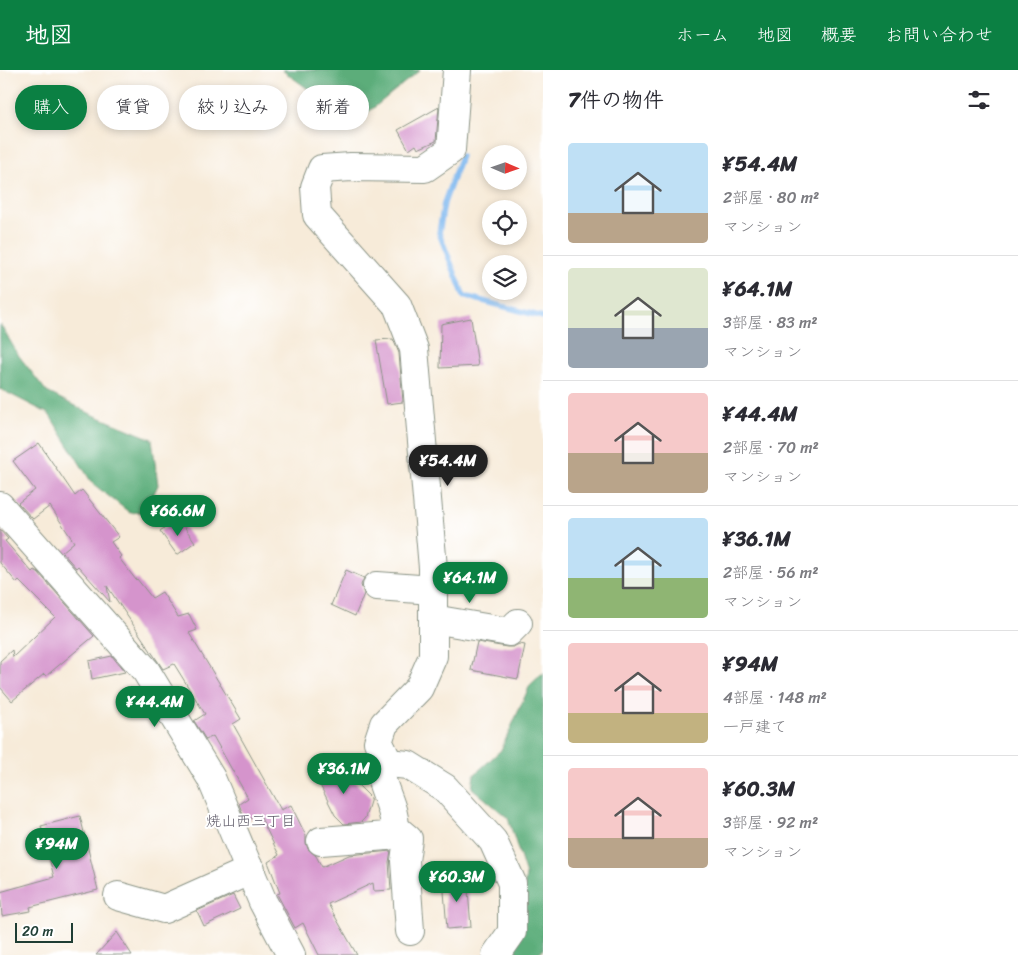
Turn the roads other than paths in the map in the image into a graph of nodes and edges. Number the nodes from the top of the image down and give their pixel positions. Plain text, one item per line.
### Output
1 (457, 70) edge
2 (0, 506) edge
3 (377, 586) dead end
4 (433, 590) junction
5 (433, 619) junction
6 (518, 623) dead end
7 (382, 749) junction
8 (395, 828) junction
9 (321, 841) dead end
10 (251, 870) junction
11 (118, 896) dead end
12 (410, 931) dead end
13 (290, 955) edge
14 (496, 955) edge

1 - 4 street
2 - 10 street
3 - 4 street
4 - 5 street
5 - 6 street
5 - 7 street
7 - 8 street
7 - 14 street
8 - 9 street
8 - 12 street
10 - 11 street
10 - 13 street

